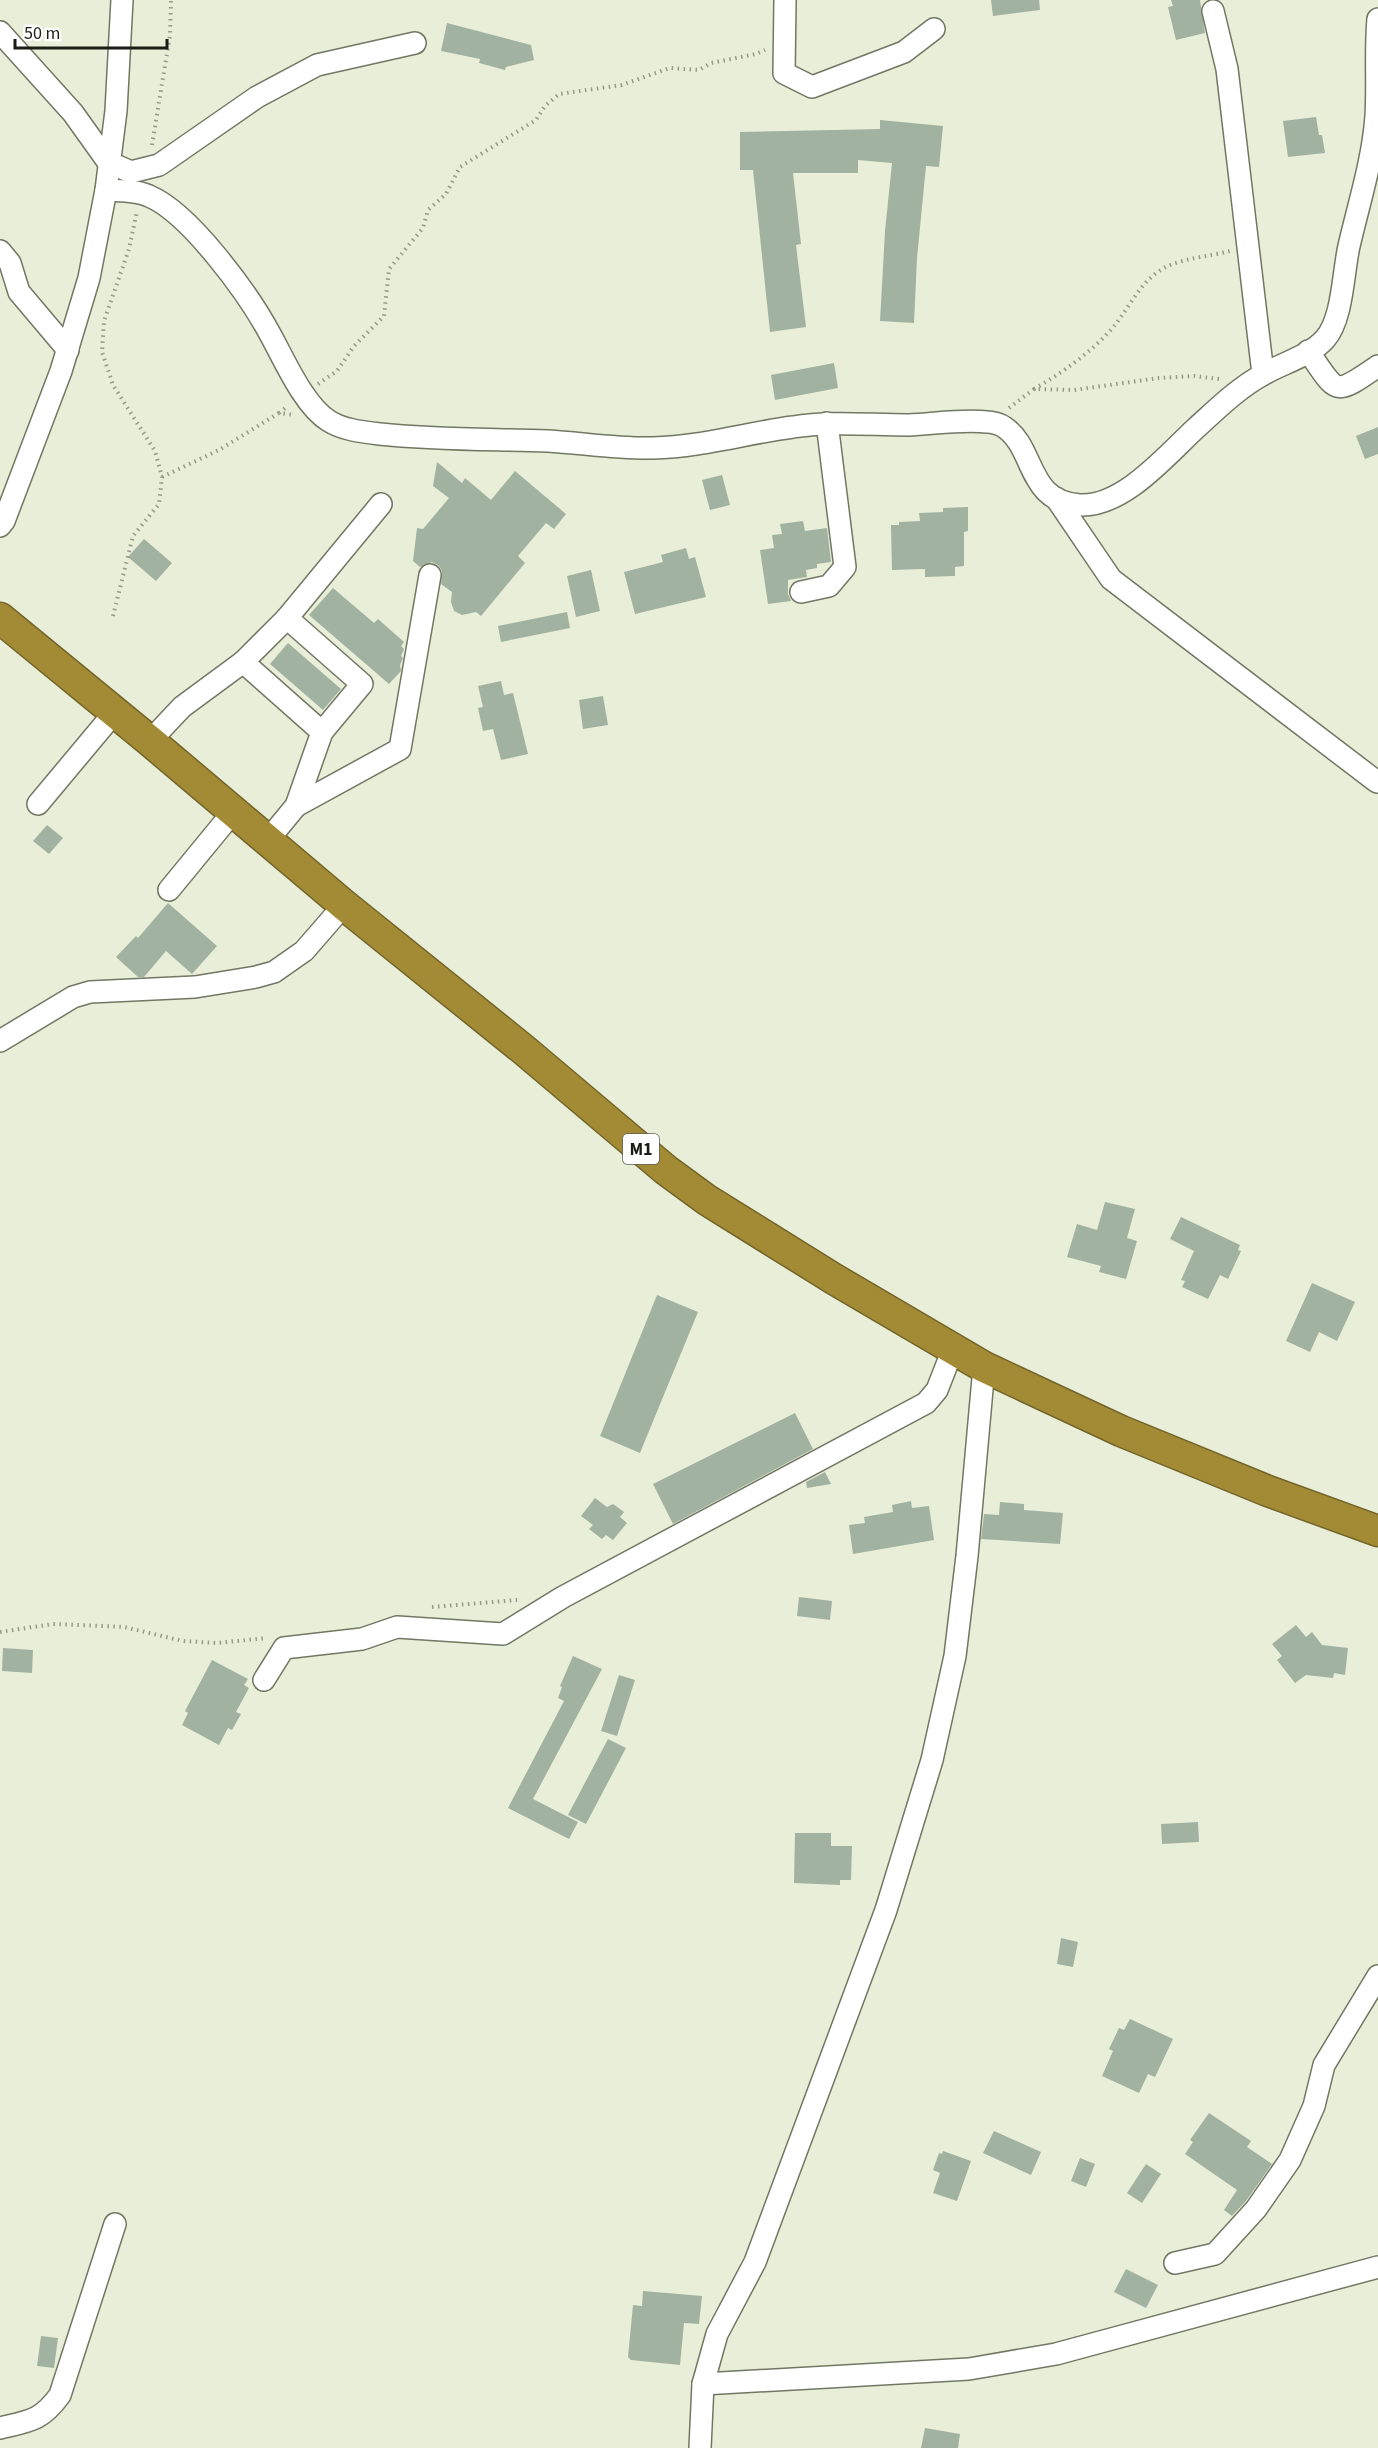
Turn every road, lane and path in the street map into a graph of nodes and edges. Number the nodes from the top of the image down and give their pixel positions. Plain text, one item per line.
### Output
1 (122, 0) edge
2 (171, 0) edge
3 (785, 0) edge
4 (1213, 11) dead end
5 (1378, 19) edge
6 (934, 29) dead end
7 (0, 32) edge
8 (783, 42) junction
9 (415, 43) dead end
10 (150, 152) dead end
11 (108, 162) junction
12 (106, 190) junction
13 (141, 193) junction
14 (1247, 247) junction
15 (0, 251) edge
16 (68, 350) junction
17 (1308, 351) junction
18 (1378, 366) edge
19 (1263, 374) junction
20 (1244, 387) junction
21 (1034, 389) junction
22 (303, 394) junction
23 (279, 413) junction
24 (327, 421) junction
25 (827, 423) junction
26 (1001, 425) junction
27 (162, 477) junction
28 (1056, 498) junction
29 (381, 504) dead end
30 (0, 526) edge
31 (430, 575) dead end
32 (801, 592) dead end
33 (113, 616) dead end
34 (0, 618) edge
35 (287, 618) junction
36 (243, 662) junction
37 (114, 713) junction
38 (322, 732) junction
39 (150, 741) junction
40 (1377, 782) edge
41 (38, 804) dead end
42 (296, 806) junction
43 (233, 812) junction
44 (267, 841) junction
45 (169, 890) dead end
46 (344, 905) junction
47 (0, 1041) edge
48 (953, 1349) junction
49 (984, 1367) junction
50 (1378, 1531) edge
51 (525, 1599) dead end
52 (423, 1608) dead end
53 (0, 1632) edge
54 (275, 1637) dead end
55 (264, 1680) dead end
56 (1378, 1976) edge
57 (115, 2224) dead end
58 (1175, 2263) dead end
59 (1378, 2267) edge
60 (703, 2384) junction
61 (0, 2428) edge
62 (700, 2448) edge

1 - 11 street
2 - 10 path
3 - 8 street
4 - 14 street
5 - 17 street
6 - 8 street
7 - 11 street
8 - 22 path
9 - 11 street
11 - 12 street
12 - 13 street
12 - 16 street
13 - 22 street
13 - 27 path
14 - 19 street
14 - 21 path
15 - 16 street
16 - 30 street
17 - 18 street
17 - 19 street
19 - 20 street
20 - 21 path
20 - 28 street
21 - 26 path
22 - 23 path
22 - 24 street
23 - 24 path
23 - 27 path
24 - 25 street
25 - 26 street
25 - 32 street
26 - 28 street
27 - 33 path
28 - 40 street
29 - 35 street
31 - 42 street
34 - 37 highway, M1
35 - 36 street
35 - 38 street
36 - 38 street
36 - 39 street
37 - 39 highway, M1
37 - 41 street
38 - 42 street
39 - 43 highway, M1
42 - 44 street
43 - 44 highway, M1
43 - 45 street
44 - 46 highway, M1
46 - 47 street
46 - 48 highway, M1
48 - 49 highway, M1
48 - 55 street
49 - 50 highway, M1
49 - 60 street
51 - 52 path
53 - 54 path
56 - 58 street
57 - 61 street
59 - 60 street
60 - 62 street

